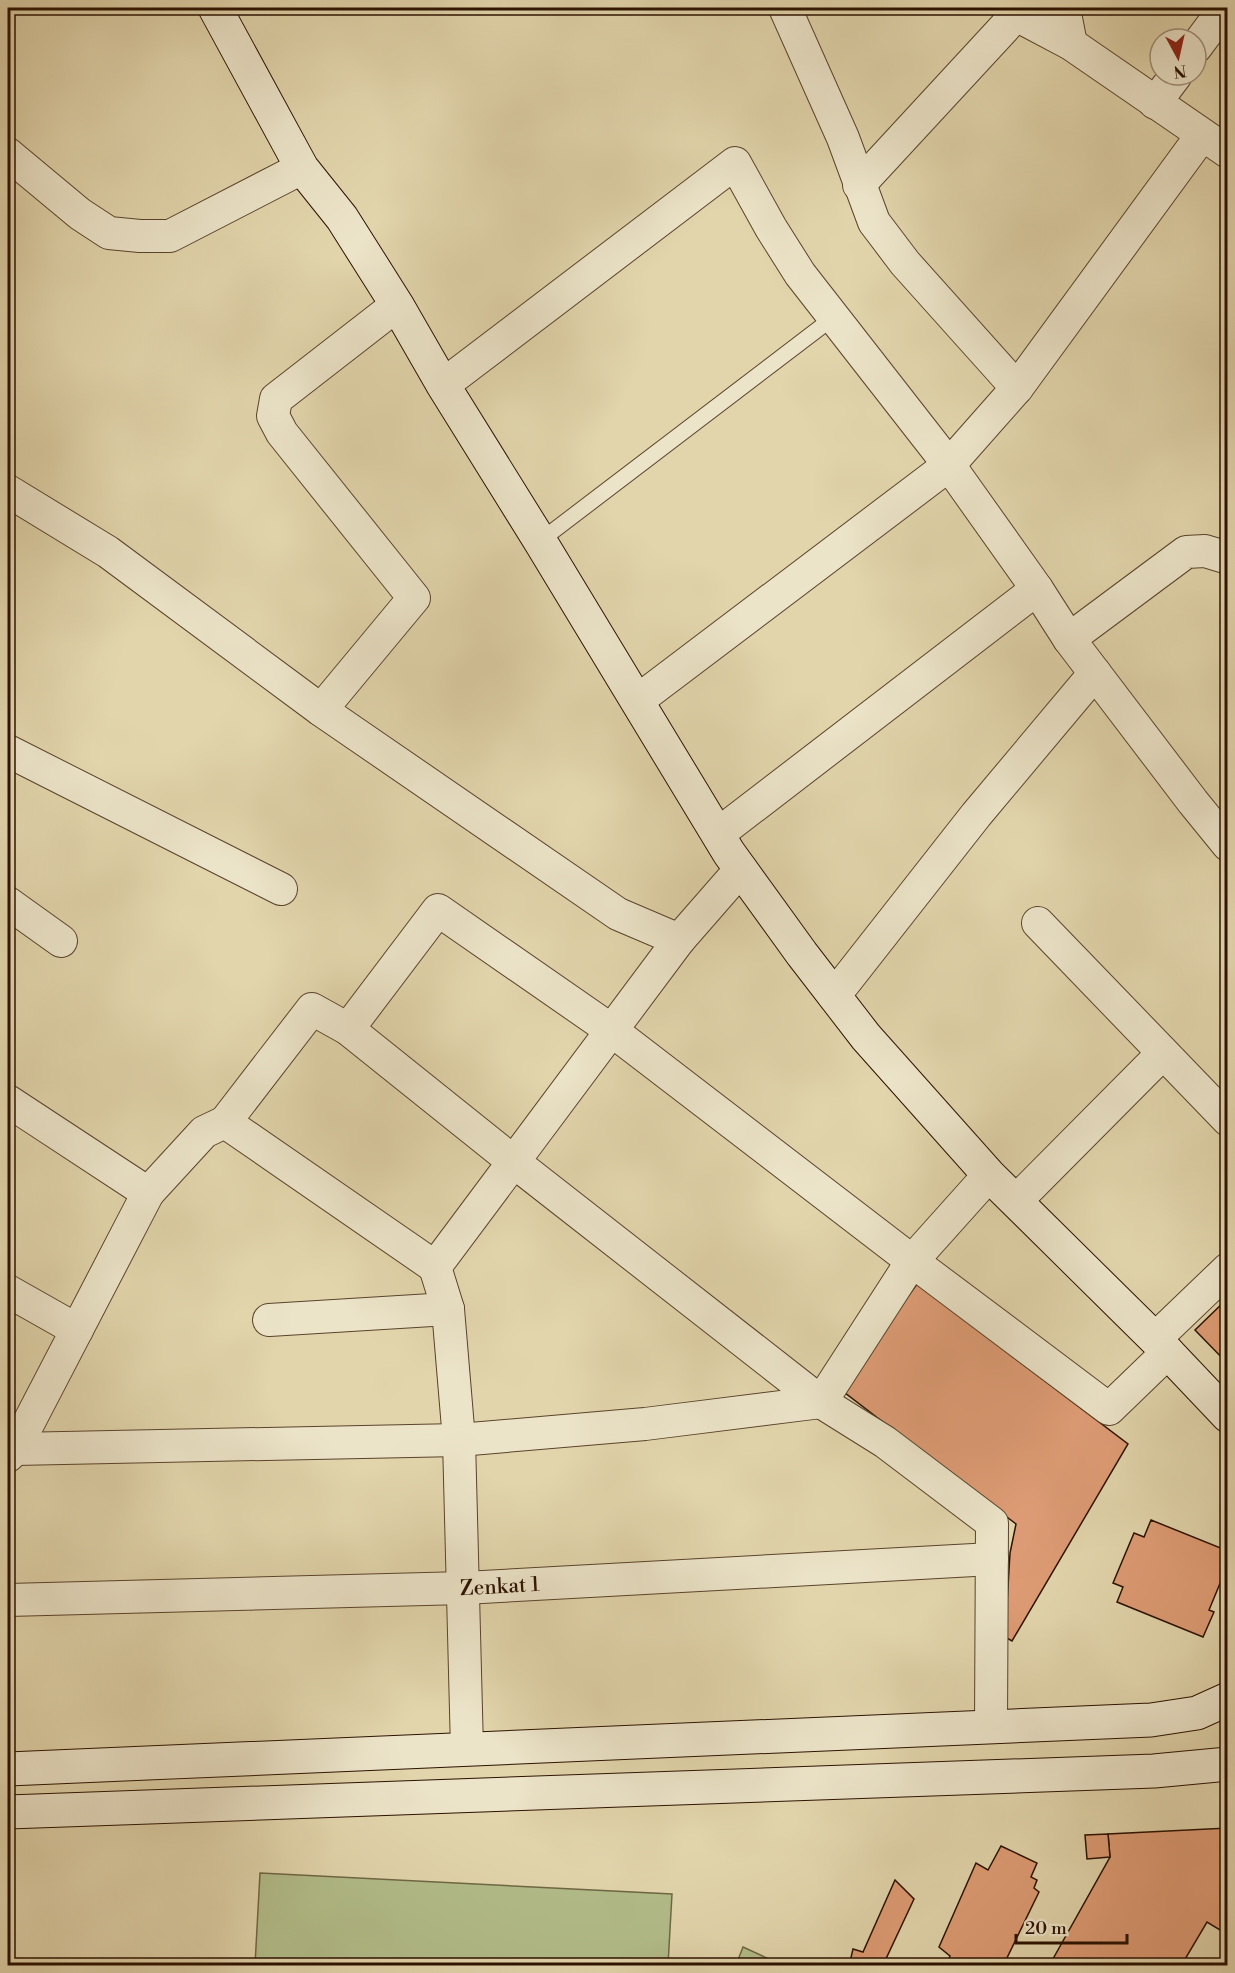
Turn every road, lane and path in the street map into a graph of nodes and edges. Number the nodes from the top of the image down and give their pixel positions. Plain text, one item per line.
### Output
1 (215, 8) edge
2 (784, 8) edge
3 (1064, 8) edge
4 (1225, 8) edge
5 (1012, 11) edge
6 (1208, 31) edge
7 (1071, 44) junction
8 (1167, 87) edge
9 (1155, 103) junction
10 (1215, 143) edge
11 (8, 154) edge
12 (302, 168) junction
13 (860, 185) junction
14 (397, 305) junction
15 (834, 317) junction
16 (442, 385) junction
17 (1017, 388) junction
18 (950, 465) junction
19 (8, 491) edge
20 (540, 541) junction
21 (1227, 557) edge
22 (1037, 589) junction
23 (1069, 639) junction
24 (1095, 673) junction
25 (637, 701) junction
26 (321, 710) junction
27 (8, 751) edge
28 (718, 834) junction
29 (1227, 845) edge
30 (741, 869) junction
31 (281, 890) dead end
32 (8, 903) edge
33 (1038, 923) dead end
34 (679, 940) junction
35 (61, 941) dead end
36 (834, 996) junction
37 (348, 1029) junction
38 (611, 1030) junction
39 (1163, 1053) junction
40 (8, 1101) edge
41 (1227, 1120) edge
42 (225, 1122) junction
43 (514, 1162) junction
44 (989, 1175) junction
45 (148, 1193) junction
46 (1016, 1202) junction
47 (912, 1261) junction
48 (435, 1267) junction
49 (1227, 1269) edge
50 (8, 1291) edge
51 (448, 1309) junction
52 (269, 1320) dead end
53 (76, 1330) junction
54 (1161, 1346) junction
55 (821, 1402) junction
56 (1227, 1416) edge
57 (459, 1440) junction
58 (11, 1453) edge
59 (992, 1559) junction
60 (464, 1588) junction
61 (8, 1600) edge
62 (1227, 1699) edge
63 (992, 1727) junction
64 (467, 1749) junction
65 (1227, 1764) edge
66 (8, 1769) edge
67 (8, 1812) edge

1 - 12 main road
2 - 13 street
3 - 7 street
4 - 6 street
5 - 7 street
5 - 13 street
7 - 9 street
8 - 9 street
9 - 10 street
10 - 17 street
11 - 12 street
12 - 14 main road
13 - 17 street
14 - 16 main road
14 - 26 street
15 - 16 street
15 - 18 street
15 - 20 lane
16 - 20 main road
17 - 18 street
18 - 22 street
18 - 25 street
19 - 26 street
20 - 25 main road
21 - 23 street
22 - 23 street
22 - 28 street
23 - 24 street
24 - 29 street
24 - 36 street
25 - 28 main road
26 - 34 street
27 - 31 street
28 - 30 main road
30 - 34 street
30 - 36 main road
32 - 35 street
33 - 39 street
34 - 38 street
36 - 44 main road
37 - 38 street
37 - 42 street
37 - 43 street
38 - 43 street
38 - 47 street
39 - 41 street
39 - 46 street
40 - 45 street
42 - 45 street
42 - 48 street
43 - 48 street
43 - 55 street
44 - 46 main road
44 - 47 street
45 - 53 street
46 - 54 main road
47 - 54 street
47 - 55 street
48 - 51 street
49 - 54 street
50 - 53 street
51 - 52 street
51 - 57 street
53 - 58 street
54 - 56 main road
55 - 57 street
55 - 59 street
57 - 58 street
57 - 60 street
59 - 60 street, Zenkat 1
59 - 63 street
60 - 61 street, Zenkat 1
60 - 64 street
62 - 63 main road
63 - 64 main road
64 - 66 main road
65 - 67 main road

